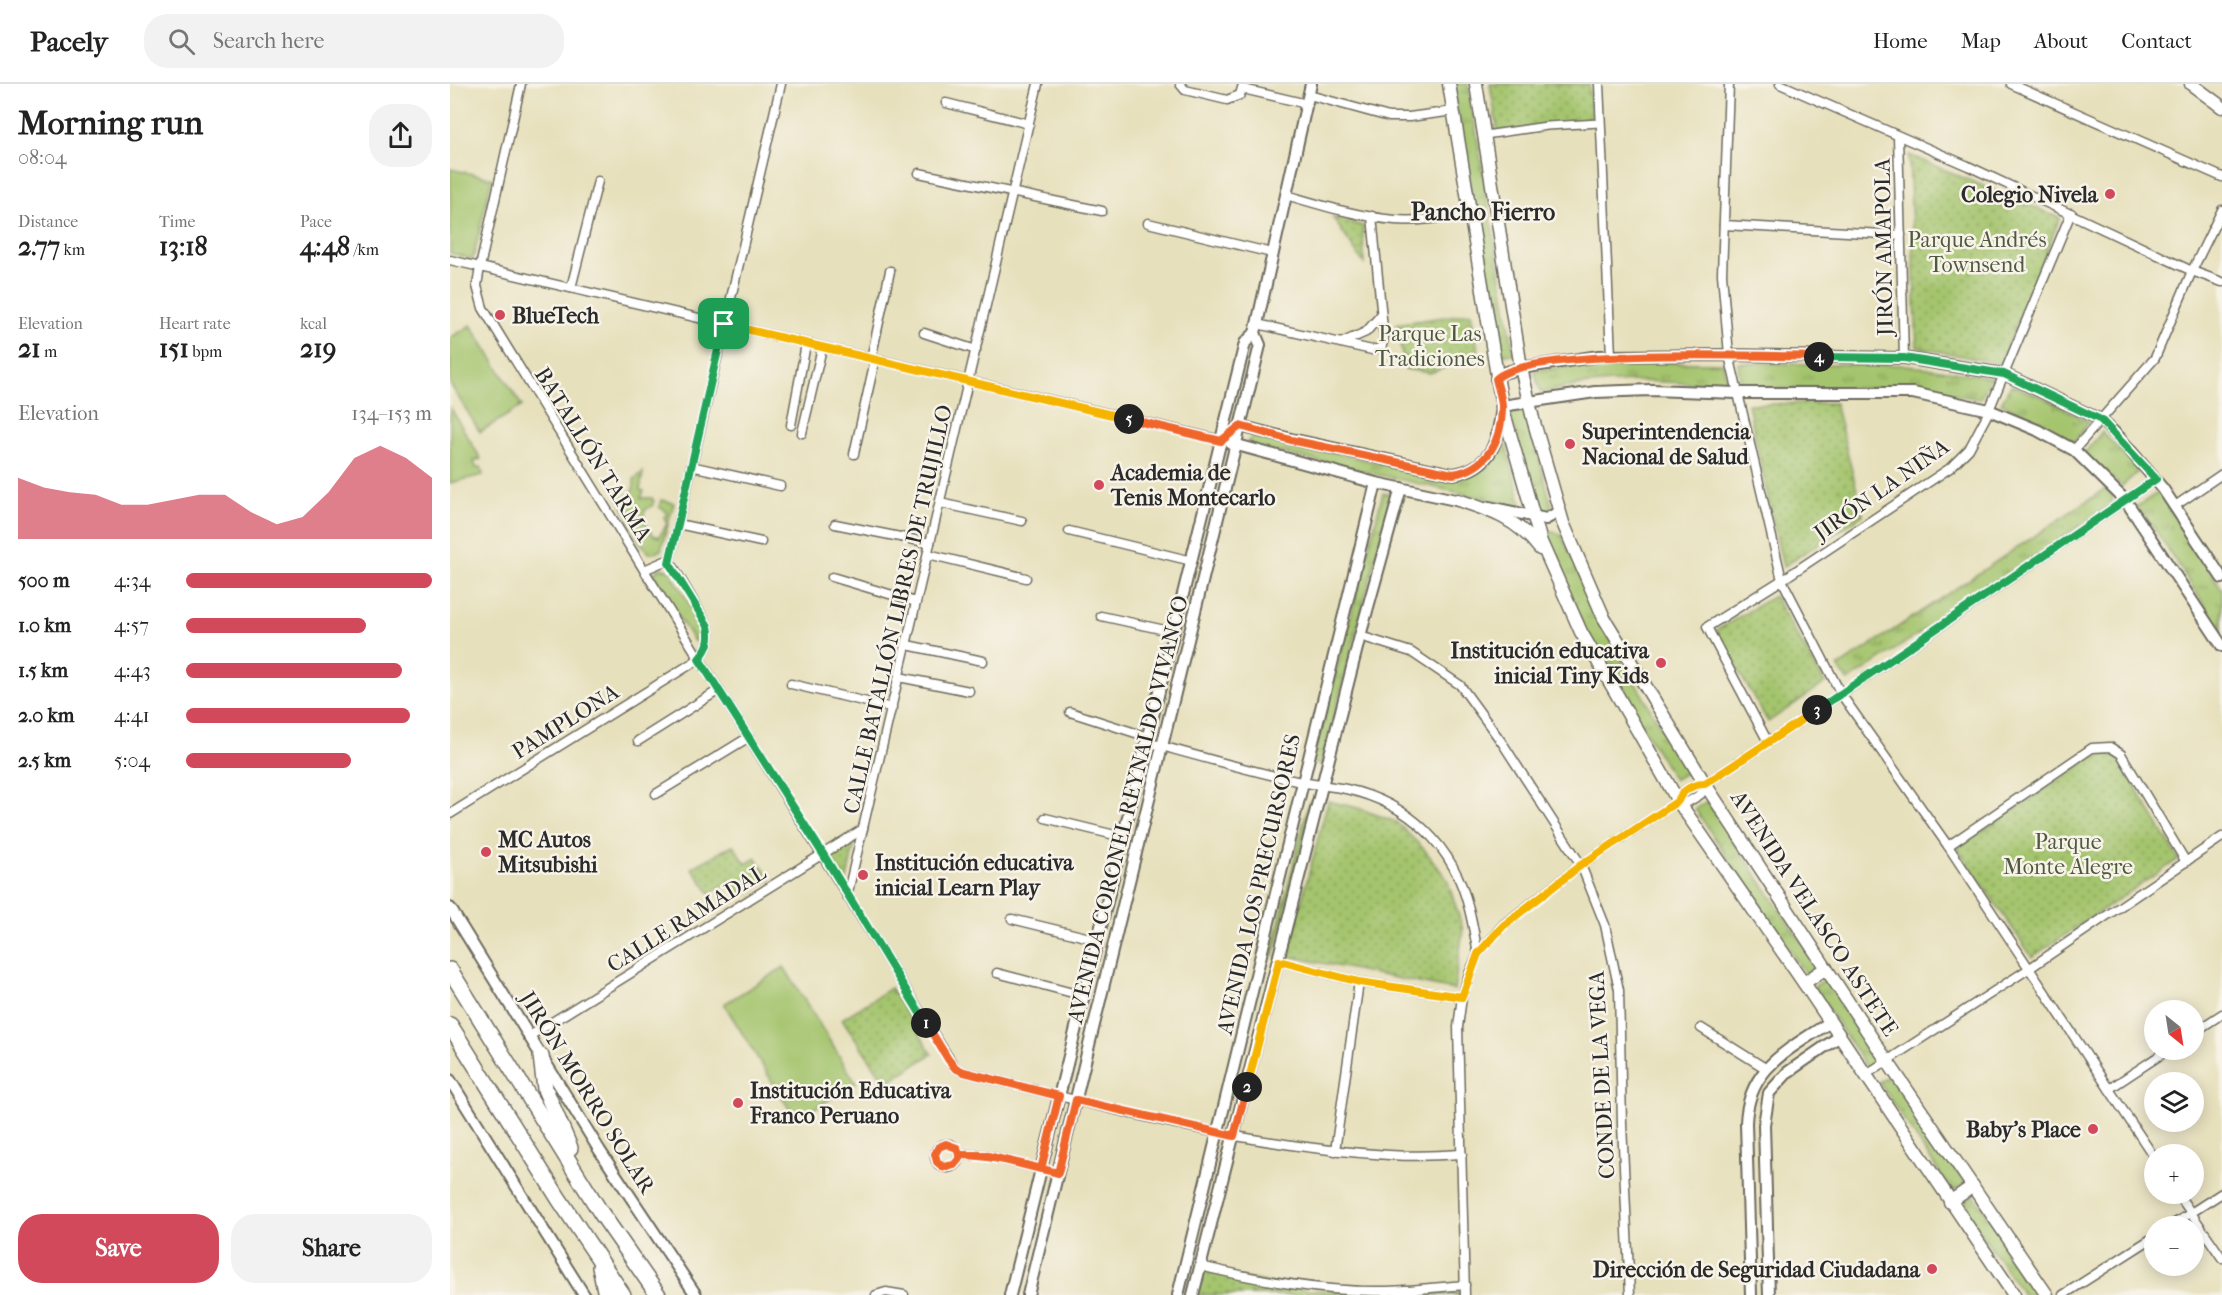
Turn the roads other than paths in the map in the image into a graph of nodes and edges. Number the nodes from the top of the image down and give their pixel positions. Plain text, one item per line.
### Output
1 (521, 84) edge
2 (781, 84) edge
3 (1038, 84) edge
4 (1180, 84) edge
5 (1449, 84) edge
6 (1476, 84) edge
7 (1599, 84) edge
8 (1729, 84) edge
9 (1780, 84) edge
10 (2011, 84) edge
11 (2035, 84) edge
12 (2191, 84) edge
13 (1243, 86) edge
14 (2029, 93) junction
15 (1309, 94) edge
16 (946, 103) dead end
17 (2222, 107) edge
18 (1454, 111) junction
19 (1600, 123) junction
20 (1029, 124) junction
21 (1485, 135) junction
22 (1899, 136) junction
23 (919, 173) dead end
24 (2222, 177) edge
25 (598, 181) dead end
26 (1013, 193) junction
27 (1286, 195) junction
28 (2222, 210) edge
29 (1102, 211) dead end
30 (1469, 213) junction
31 (2071, 213) junction
32 (1372, 216) junction
33 (1148, 223) dead end
34 (1724, 225) junction
35 (1901, 236) junction
36 (1272, 254) junction
37 (450, 260) edge
38 (480, 267) junction
39 (890, 271) dead end
40 (2192, 271) junction
41 (2222, 282) edge
42 (572, 288) junction
43 (1381, 315) junction
44 (724, 324) junction
45 (1256, 328) junction
46 (924, 333) dead end
47 (1340, 343) junction
48 (806, 344) junction
49 (822, 348) junction
50 (976, 350) junction
51 (1729, 355) junction
52 (1611, 356) junction
53 (1904, 358) junction
54 (873, 360) junction
55 (1521, 368) junction
56 (2004, 374) junction
57 (1496, 379) junction
58 (969, 381) junction
59 (1737, 393) junction
60 (1528, 401) junction
61 (1502, 406) junction
62 (1989, 410) junction
63 (2101, 420) junction
64 (791, 424) dead end
65 (1240, 426) junction
66 (802, 433) dead end
67 (1221, 441) junction
68 (1236, 444) junction
69 (2074, 450) junction
70 (854, 454) dead end
71 (691, 466) junction
72 (2222, 474) edge
73 (2156, 479) junction
74 (1376, 483) junction
75 (780, 486) dead end
76 (1401, 488) junction
77 (1458, 500) junction
78 (2126, 501) junction
79 (940, 503) junction
80 (2175, 506) junction
81 (1559, 510) junction
82 (1532, 516) junction
83 (1022, 521) dead end
84 (678, 524) junction
85 (835, 524) dead end
86 (1069, 531) dead end
87 (761, 542) dead end
88 (930, 543) junction
89 (928, 554) junction
90 (1192, 561) junction
91 (1549, 561) junction
92 (669, 563) junction
93 (644, 570) junction
94 (832, 578) dead end
95 (1026, 578) dead end
96 (2222, 578) edge
97 (1782, 580) junction
98 (916, 603) junction
99 (1101, 616) dead end
100 (1174, 632) junction
101 (1360, 636) junction
102 (907, 645) junction
103 (2222, 646) edge
104 (699, 659) junction
105 (983, 661) dead end
106 (899, 677) junction
107 (791, 684) dead end
108 (719, 690) junction
109 (969, 691) dead end
110 (1841, 694) junction
111 (892, 708) junction
112 (1070, 712) dead end
113 (749, 737) junction
114 (1147, 740) junction
115 (638, 741) dead end
116 (1768, 742) junction
117 (1162, 746) junction
118 (1302, 782) junction
119 (1705, 784) junction
120 (1322, 786) junction
121 (656, 794) dead end
122 (1678, 801) junction
123 (450, 814) edge
124 (1045, 818) dead end
125 (863, 829) junction
126 (1123, 837) junction
127 (2222, 837) edge
128 (1948, 846) junction
129 (823, 854) junction
130 (2187, 862) junction
131 (1581, 865) junction
132 (847, 897) junction
133 (450, 908) edge
134 (1104, 916) junction
135 (1012, 919) dead end
136 (1120, 920) junction
137 (1474, 935) junction
138 (1492, 938) junction
139 (1098, 940) junction
140 (1478, 954) junction
141 (1279, 961) junction
142 (1826, 968) junction
143 (2030, 968) junction
144 (450, 970) edge
145 (997, 973) dead end
146 (1359, 982) junction
147 (1804, 983) junction
148 (1084, 996) junction
149 (1462, 997) junction
150 (2222, 1014) edge
151 (1830, 1022) junction
152 (450, 1025) edge
153 (2204, 1026) edge
154 (1701, 1028) dead end
155 (1840, 1036) junction
156 (528, 1037) junction
157 (541, 1056) junction
158 (1887, 1060) junction
159 (2153, 1060) edge
160 (1765, 1068) junction
161 (1865, 1075) junction
162 (450, 1080) edge
163 (2109, 1089) junction
164 (1059, 1096) junction
165 (1076, 1100) junction
166 (1219, 1132) junction
167 (1234, 1136) junction
168 (2145, 1144) edge
169 (1335, 1151) junction
170 (1462, 1154) junction
171 (959, 1155) dead end
172 (1041, 1169) junction
173 (1058, 1173) junction
174 (1973, 1186) junction
175 (2222, 1193) edge
176 (1950, 1202) junction
177 (2185, 1204) edge
178 (601, 1213) junction
179 (2191, 1213) junction
180 (2186, 1216) edge
181 (2144, 1243) edge
182 (2222, 1258) edge
183 (599, 1261) junction
184 (1200, 1266) junction
185 (1464, 1285) junction
186 (584, 1295) edge
187 (606, 1295) edge
188 (623, 1295) edge
189 (658, 1295) edge
190 (696, 1295) edge
191 (876, 1295) edge
192 (904, 1295) edge
193 (1010, 1295) edge
194 (1028, 1295) edge
195 (1178, 1295) edge
196 (1193, 1295) edge
197 (1465, 1295) edge
198 (1630, 1295) edge
199 (1751, 1295) edge
200 (1769, 1295) edge
201 (2014, 1295) edge
202 (2047, 1295) edge
203 (2063, 1295) edge

1 - 38 street, BATALLÓN TARMA
2 - 44 street
3 - 20 street, CALLE BATALLÓN LIBRES DE TRUJILLO
4 - 13 street
5 - 18 main road, AVENIDA VELASCO ASTETE
6 - 21 main road, AVENIDA VELASCO ASTETE
7 - 19 street
8 - 34 street
9 - 22 street
10 - 14 street
11 - 14 street
12 - 17 main road
13 - 15 street
14 - 24 street
15 - 18 street
15 - 27 street, AVENIDA CORONEL REYNALDO VIVANCO
16 - 20 street
18 - 30 main road, AVENIDA VELASCO ASTETE
19 - 21 street
19 - 52 street
20 - 26 street, CALLE BATALLÓN LIBRES DE TRUJILLO
21 - 55 main road, AVENIDA VELASCO ASTETE
22 - 31 street
22 - 35 street, JIRÓN AMAPOLA
23 - 26 street
25 - 42 street
26 - 29 street
26 - 50 street, CALLE BATALLÓN LIBRES DE TRUJILLO
27 - 32 street
27 - 36 street, AVENIDA CORONEL REYNALDO VIVANCO
28 - 40 street
30 - 32 street
30 - 57 main road, AVENIDA VELASCO ASTETE
31 - 40 street
31 - 56 street, JIRÓN LA NIÑA
32 - 43 street
33 - 36 street
34 - 35 street
34 - 51 street
35 - 53 street, JIRÓN AMAPOLA
36 - 45 street, AVENIDA CORONEL REYNALDO VIVANCO
37 - 38 street
38 - 42 street
38 - 93 street, BATALLÓN TARMA
39 - 54 street
40 - 41 street
40 - 63 street
42 - 44 street
43 - 47 street
43 - 47 street
44 - 48 street
44 - 71 street
45 - 47 street
45 - 65 street, AVENIDA CORONEL REYNALDO VIVANCO
45 - 67 street, AVENIDA CORONEL REYNALDO VIVANCO
46 - 50 street
48 - 49 street
48 - 64 street
49 - 54 street
49 - 66 street
50 - 58 street, CALLE BATALLÓN LIBRES DE TRUJILLO
51 - 52 street
51 - 53 street
51 - 59 street
52 - 55 street
53 - 56 street
54 - 58 street
54 - 70 street
55 - 57 street
55 - 60 main road, AVENIDA VELASCO ASTETE
56 - 62 street, JIRÓN LA NIÑA
56 - 63 street
57 - 61 main road, AVENIDA VELASCO ASTETE
58 - 67 street
58 - 79 street, CALLE BATALLÓN LIBRES DE TRUJILLO
59 - 60 street
59 - 62 street
59 - 97 street
60 - 61 street
60 - 81 main road, AVENIDA VELASCO ASTETE
61 - 65 street
61 - 82 main road, AVENIDA VELASCO ASTETE
62 - 69 street
62 - 97 street, JIRÓN LA NIÑA
63 - 69 street
63 - 73 street
65 - 67 street
65 - 68 street, AVENIDA CORONEL REYNALDO VIVANCO
67 - 68 street
67 - 90 street, AVENIDA CORONEL REYNALDO VIVANCO
68 - 74 street
68 - 117 street, AVENIDA CORONEL REYNALDO VIVANCO
69 - 78 street
71 - 75 street
71 - 84 street
72 - 80 street
73 - 78 street
73 - 80 street
74 - 76 street
74 - 118 street, AVENIDA LOS PRECURSORES
76 - 77 street
76 - 101 street, AVENIDA LOS PRECURSORES
77 - 82 street
77 - 91 main road
78 - 103 street
78 - 110 street
79 - 83 street
79 - 88 street, CALLE BATALLÓN LIBRES DE TRUJILLO
80 - 96 street
81 - 82 street
81 - 119 main road, AVENIDA VELASCO ASTETE
82 - 91 main road, AVENIDA VELASCO ASTETE
84 - 87 street
84 - 92 street
85 - 88 street
86 - 90 street
88 - 89 street, CALLE BATALLÓN LIBRES DE TRUJILLO
89 - 95 street
89 - 98 street, CALLE BATALLÓN LIBRES DE TRUJILLO
90 - 100 street, AVENIDA CORONEL REYNALDO VIVANCO
91 - 122 main road, AVENIDA VELASCO ASTETE
92 - 93 street
92 - 104 street
93 - 104 street, BATALLÓN TARMA
94 - 98 street
97 - 110 street
97 - 116 street, JIRÓN LA NIÑA
98 - 102 street, CALLE BATALLÓN LIBRES DE TRUJILLO
99 - 100 street
100 - 114 street, AVENIDA CORONEL REYNALDO VIVANCO
101 - 120 street, AVENIDA LOS PRECURSORES
101 - 131 street, CONDE DE LA VEGA
102 - 105 street
102 - 106 street, CALLE BATALLÓN LIBRES DE TRUJILLO
104 - 108 street, BATALLÓN TARMA
104 - 123 street, PAMPLONA
106 - 109 street
106 - 111 street, CALLE BATALLÓN LIBRES DE TRUJILLO
107 - 111 street
108 - 113 street, BATALLÓN TARMA
108 - 115 street
110 - 116 street
110 - 128 street
111 - 125 street, CALLE BATALLÓN LIBRES DE TRUJILLO
112 - 114 street
113 - 121 street
113 - 129 street, BATALLÓN TARMA
114 - 117 street
114 - 126 street, AVENIDA CORONEL REYNALDO VIVANCO
116 - 119 street
117 - 118 street
117 - 136 street, AVENIDA CORONEL REYNALDO VIVANCO
118 - 120 street
118 - 166 street, AVENIDA LOS PRECURSORES
119 - 122 street
119 - 142 main road, AVENIDA VELASCO ASTETE
120 - 137 street
120 - 141 street, AVENIDA LOS PRECURSORES
122 - 131 street
122 - 147 main road, AVENIDA VELASCO ASTETE
124 - 126 street
125 - 129 street, CALLE RAMADAL
125 - 132 street, CALLE BATALLÓN LIBRES DE TRUJILLO
126 - 134 street, AVENIDA CORONEL REYNALDO VIVANCO
127 - 130 street
128 - 130 street
128 - 143 street
129 - 132 street, BATALLÓN TARMA
129 - 156 street, CALLE RAMADAL
130 - 143 street
131 - 138 street
131 - 198 street, CONDE DE LA VEGA
132 - 164 street, BATALLÓN TARMA
133 - 156 street, JIRÓN MORRO SOLAR
134 - 136 street
134 - 139 street, AVENIDA CORONEL REYNALDO VIVANCO
135 - 139 street
136 - 165 street, AVENIDA CORONEL REYNALDO VIVANCO
137 - 138 street
137 - 140 street
138 - 140 street
139 - 148 street, AVENIDA CORONEL REYNALDO VIVANCO
140 - 149 street
141 - 146 street
141 - 167 street, AVENIDA LOS PRECURSORES
142 - 147 main road
142 - 158 main road, AVENIDA VELASCO ASTETE
143 - 158 street
143 - 163 street
144 - 178 highway
145 - 148 street
146 - 149 street
146 - 169 street
147 - 151 main road, AVENIDA VELASCO ASTETE
148 - 164 street, AVENIDA CORONEL REYNALDO VIVANCO
149 - 170 street
150 - 153 street
151 - 155 main road, AVENIDA VELASCO ASTETE
151 - 160 street
152 - 183 highway
154 - 160 street
155 - 161 main road, AVENIDA VELASCO ASTETE
155 - 200 street
156 - 157 street, JIRÓN MORRO SOLAR
157 - 178 highway
157 - 190 street, JIRÓN MORRO SOLAR
158 - 161 street
158 - 174 main road, AVENIDA VELASCO ASTETE
159 - 163 street
160 - 199 street
161 - 176 main road, AVENIDA VELASCO ASTETE
162 - 186 street
163 - 168 street
164 - 165 street, BATALLÓN TARMA
164 - 172 street, AVENIDA CORONEL REYNALDO VIVANCO
165 - 166 street, BATALLÓN TARMA
165 - 173 street, AVENIDA CORONEL REYNALDO VIVANCO
166 - 167 street
166 - 195 street, AVENIDA LOS PRECURSORES
167 - 169 street
167 - 184 street, AVENIDA LOS PRECURSORES
169 - 170 street
170 - 185 street
171 - 172 street
172 - 173 street
172 - 193 street, AVENIDA CORONEL REYNALDO VIVANCO
173 - 194 street, AVENIDA CORONEL REYNALDO VIVANCO
174 - 176 main road
174 - 202 main road, AVENIDA VELASCO ASTETE
175 - 179 street
176 - 201 main road, AVENIDA VELASCO ASTETE
177 - 179 street
178 - 189 highway
179 - 180 street
179 - 182 street
181 - 203 street
183 - 187 highway
183 - 188 highway
184 - 185 street
184 - 196 street, AVENIDA LOS PRECURSORES
185 - 197 street
191 - 192 street

